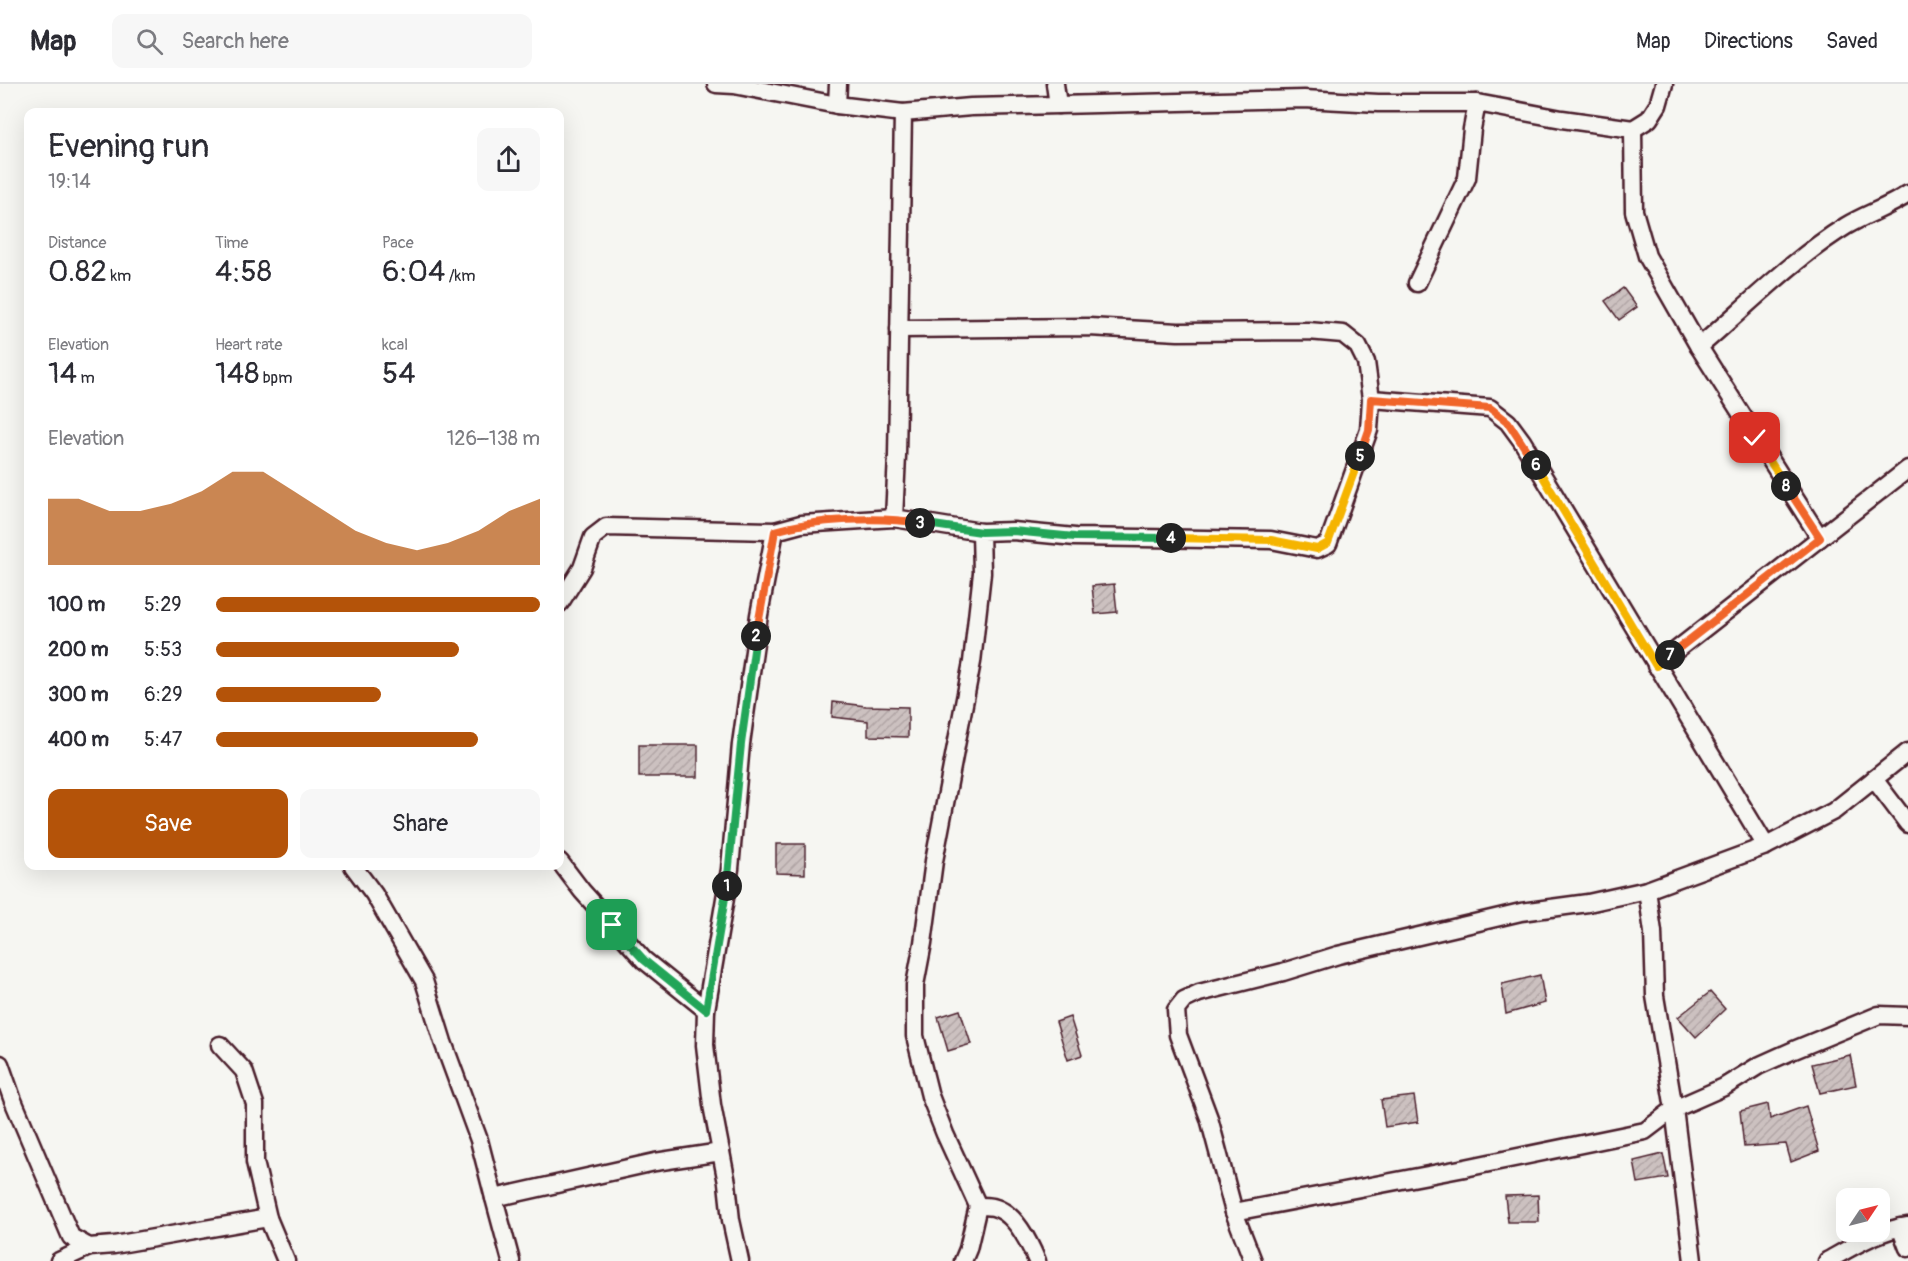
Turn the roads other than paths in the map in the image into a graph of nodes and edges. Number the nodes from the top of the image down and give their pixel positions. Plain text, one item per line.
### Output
1 (717, 84) edge
2 (838, 84) edge
3 (1054, 84) edge
4 (1664, 84) edge
5 (1477, 103) junction
6 (837, 105) junction
7 (1058, 105) junction
8 (903, 113) junction
9 (1633, 129) junction
10 (1908, 194) edge
11 (1417, 283) dead end
12 (899, 329) junction
13 (1699, 347) junction
14 (1371, 399) junction
15 (1908, 469) edge
16 (894, 518) junction
17 (775, 531) junction
18 (981, 532) junction
19 (1820, 538) junction
20 (564, 597) edge
21 (1656, 666) junction
22 (1908, 752) edge
23 (1874, 778) junction
24 (1908, 824) edge
25 (1766, 846) junction
26 (564, 867) edge
27 (356, 870) edge
28 (1647, 890) junction
29 (706, 1010) junction
30 (1908, 1016) edge
31 (220, 1045) dead end
32 (0, 1064) edge
33 (1674, 1109) junction
34 (721, 1152) junction
35 (495, 1198) junction
36 (978, 1206) junction
37 (1234, 1212) junction
38 (268, 1218) junction
39 (1904, 1226) edge
40 (89, 1247) junction
41 (1908, 1248) edge
42 (59, 1261) edge
43 (286, 1261) edge
44 (511, 1261) edge
45 (740, 1261) edge
46 (963, 1261) edge
47 (1037, 1261) edge
48 (1253, 1261) edge
49 (1693, 1261) edge
50 (1827, 1261) edge

1 - 6 street
2 - 6 street
3 - 7 street
4 - 9 street
5 - 7 street
5 - 9 street
5 - 11 street
6 - 8 street
7 - 8 street
8 - 12 street
9 - 13 street
10 - 13 street
12 - 14 street
12 - 16 street
13 - 19 street
14 - 18 street
14 - 21 street
15 - 19 street
16 - 17 street
16 - 18 street
17 - 20 street
17 - 29 street
18 - 36 street
19 - 21 street
21 - 25 street
22 - 23 street
23 - 24 street
23 - 25 street
25 - 28 street
26 - 29 street
27 - 35 street
28 - 33 street
28 - 37 street
29 - 34 street
30 - 33 street
31 - 38 street
32 - 40 street
33 - 37 street
33 - 49 street
34 - 35 street
34 - 45 street
35 - 44 street
36 - 46 street
36 - 47 street
37 - 48 street
38 - 40 street
38 - 43 street
39 - 41 street
39 - 50 street
40 - 42 street

